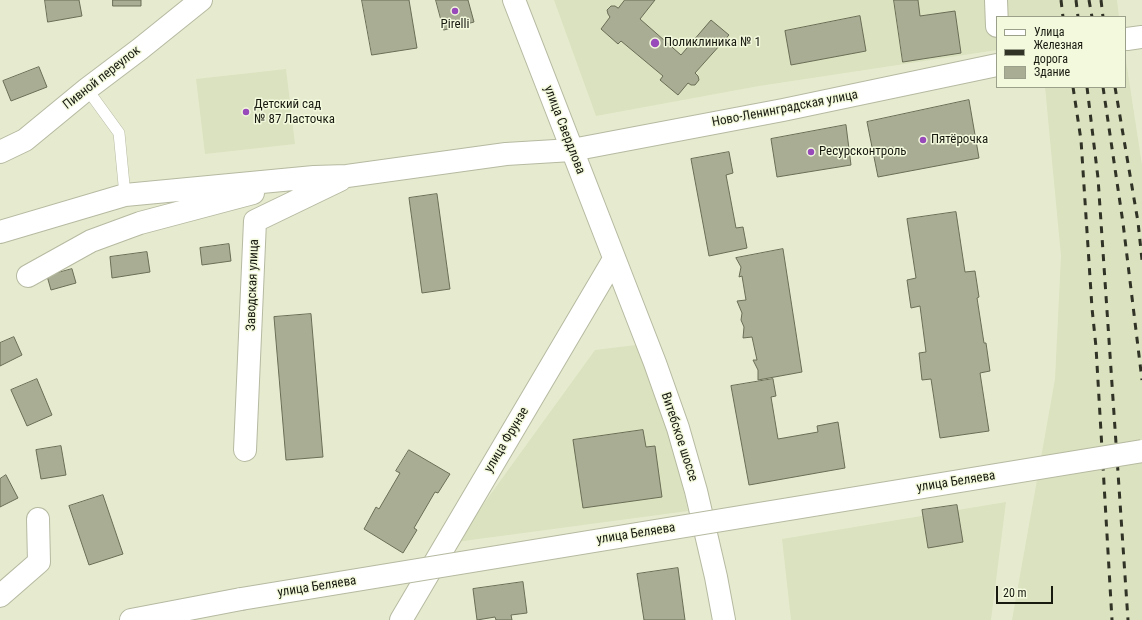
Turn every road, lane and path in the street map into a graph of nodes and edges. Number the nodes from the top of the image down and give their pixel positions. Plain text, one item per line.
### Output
1 (202, 0) edge
2 (515, 0) edge
3 (996, 0) edge
4 (997, 16) edge
5 (996, 65) edge
6 (87, 89) junction
7 (572, 150) junction
8 (0, 152) edge
9 (347, 176) junction
10 (314, 177) junction
11 (125, 195) junction
12 (0, 232) edge
13 (614, 260) junction
14 (28, 276) dead end
15 (245, 450) dead end
16 (1142, 451) edge
17 (38, 519) dead end
18 (0, 596) edge
19 (131, 620) edge
20 (401, 620) edge
21 (724, 620) edge

1 - 6 main road, Пивной переулок
2 - 7 main road, улица Свердлова
3 - 4 main road
5 - 7 main road, Ново-Ленинградская улица
6 - 8 main road, Пивной переулок
6 - 11 lane
7 - 9 main road, Заводская улица
7 - 13 main road, улица Свердлова
9 - 10 main road, Заводская улица
9 - 15 main road, Заводская улица
10 - 11 main road, Заводская улица
10 - 14 main road, Заводская улица
11 - 12 main road, Заводская улица
13 - 20 main road, улица Фрунзе
13 - 21 main road, Витебское шоссе
16 - 19 main road, улица Беляева, bridge
17 - 18 main road

